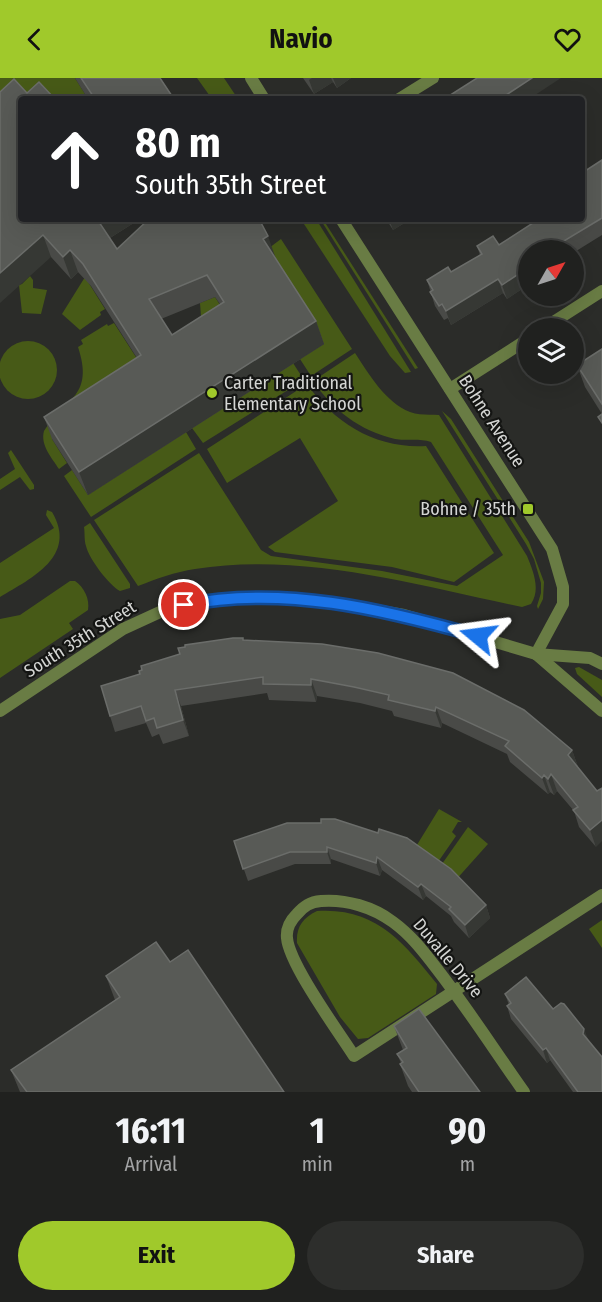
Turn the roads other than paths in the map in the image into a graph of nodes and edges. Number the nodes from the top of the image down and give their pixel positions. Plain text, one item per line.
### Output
1 (251, 78) edge
2 (433, 78) edge
3 (262, 96) edge
4 (404, 96) edge
5 (343, 222) edge
6 (602, 291) edge
7 (560, 318) edge
8 (518, 345) edge
9 (450, 389) junction
10 (536, 654) junction
11 (602, 664) edge
12 (0, 711) edge
13 (602, 711) edge
14 (602, 895) edge
15 (455, 992) junction
16 (525, 1092) edge

1 - 3 street
2 - 4 street
5 - 9 street, Bohne Avenue
6 - 7 street
8 - 9 street
9 - 10 street, Bohne Avenue
10 - 11 street
10 - 12 street, South 35th Street
10 - 13 street
14 - 15 street
15 - 15 street, Duvalle Drive
15 - 16 street, Duvalle Drive

